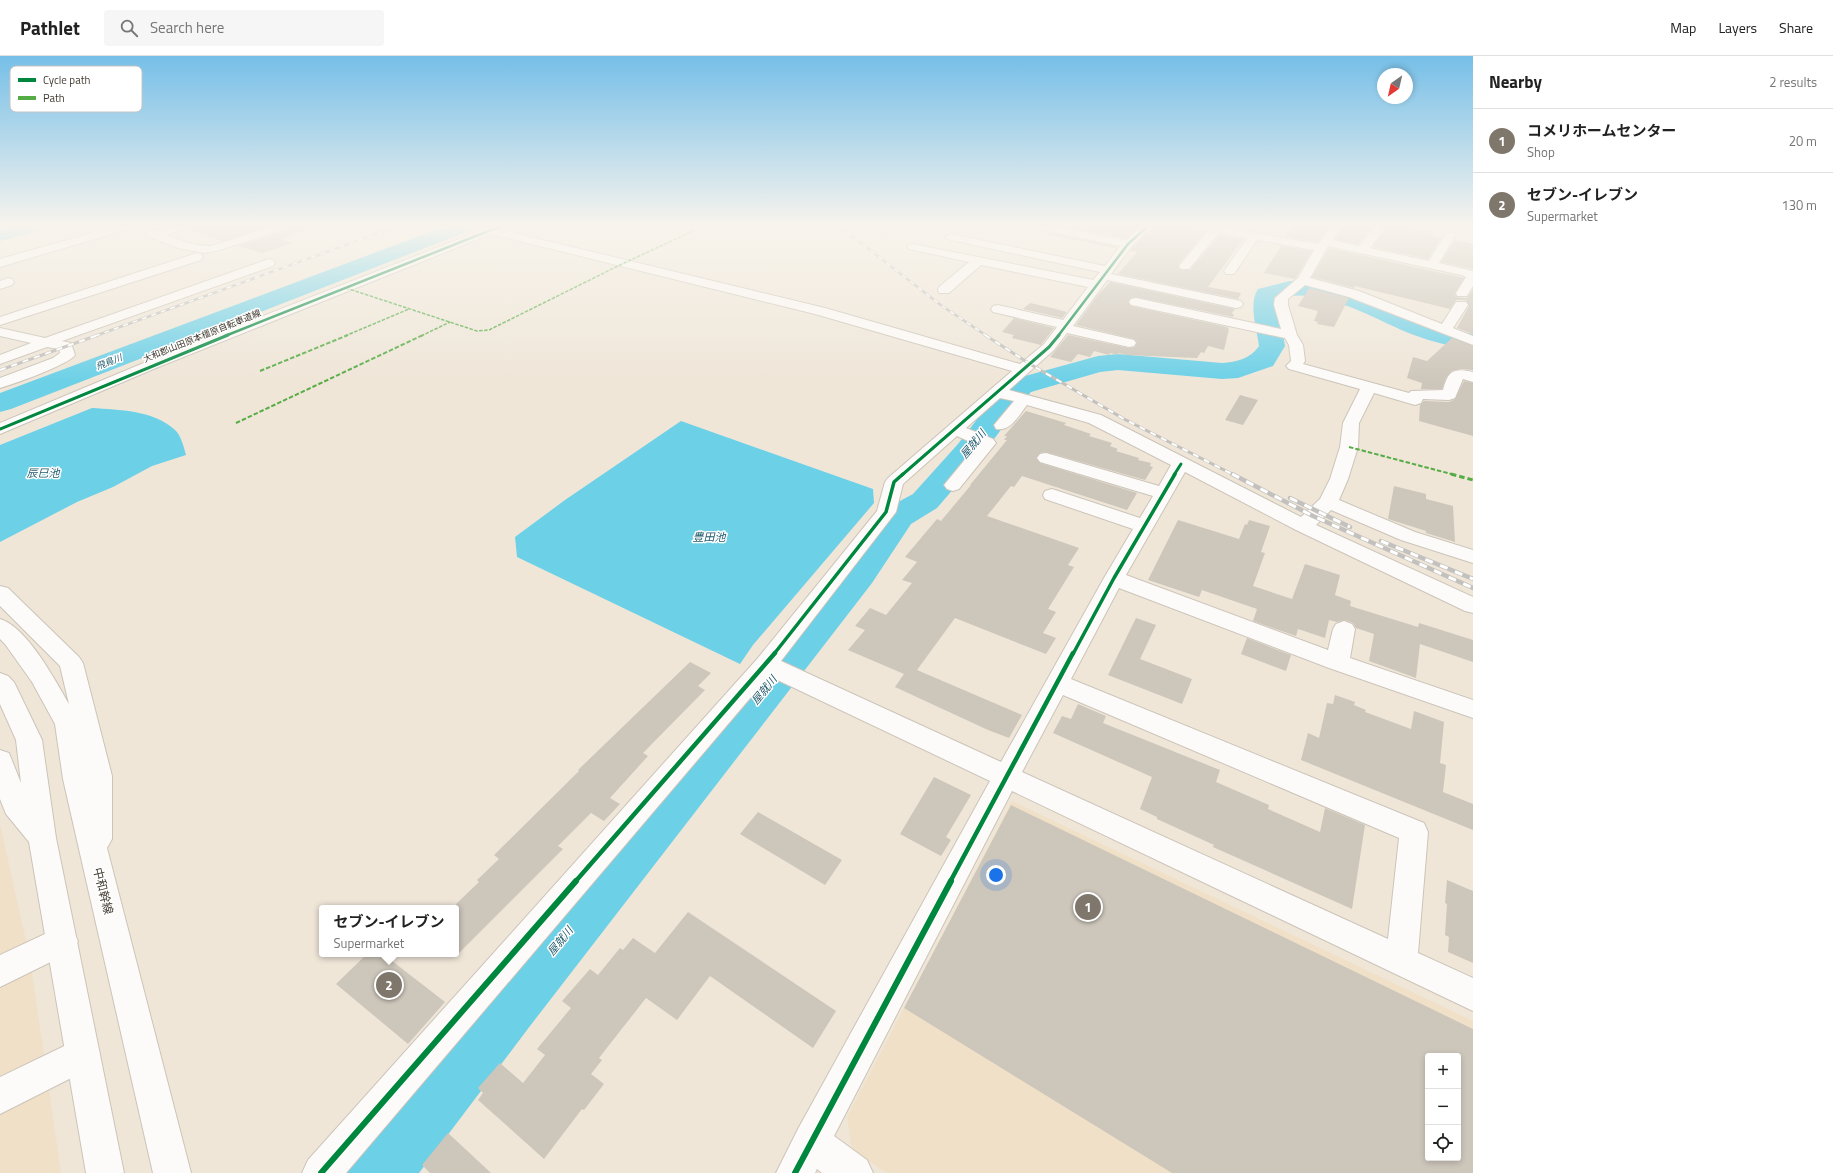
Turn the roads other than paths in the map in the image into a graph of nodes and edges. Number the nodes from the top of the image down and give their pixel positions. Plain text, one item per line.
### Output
1 (132, 278) edge
2 (226, 278) edge
3 (369, 278) edge
4 (691, 278) edge
5 (958, 278) edge
6 (1102, 278) edge
7 (1108, 278) edge
8 (1301, 278) edge
9 (1472, 278) edge
10 (1296, 286) junction
11 (944, 290) dead end
12 (1136, 302) dead end
13 (1236, 304) dead end
14 (998, 309) dead end
15 (0, 321) edge
16 (1066, 326) junction
17 (1445, 329) junction
18 (0, 332) edge
19 (1283, 333) junction
20 (1471, 340) edge
21 (46, 342) junction
22 (1129, 343) dead end
23 (0, 360) edge
24 (1023, 370) junction
25 (1473, 377) edge
26 (0, 382) edge
27 (1369, 388) junction
28 (1012, 396) junction
29 (1002, 425) dead end
30 (0, 429) edge
31 (969, 436) junction
32 (1046, 458) dead end
33 (1181, 464) junction
34 (953, 485) dead end
35 (1164, 493) junction
36 (1052, 495) dead end
37 (1328, 502) junction
38 (1145, 526) junction
39 (1303, 526) junction
40 (1473, 557) edge
41 (1114, 578) junction
42 (0, 593) edge
43 (1473, 606) edge
44 (0, 627) edge
45 (1344, 629) dead end
46 (1338, 662) junction
47 (766, 664) junction
48 (0, 682) edge
49 (1058, 684) junction
50 (1473, 709) edge
51 (0, 760) edge
52 (1006, 778) junction
53 (42, 838) junction
54 (98, 869) junction
55 (62, 941) junction
56 (1401, 960) junction
57 (0, 971) edge
58 (1473, 995) edge
59 (83, 1054) junction
60 (0, 1096) edge
61 (803, 1157) edge
62 (105, 1173) edge
63 (172, 1173) edge
64 (321, 1173) edge
65 (854, 1173) edge

1 - 15 street
2 - 21 street
3 - 30 street, 大和郡山田原本橿原自転車道線
4 - 24 street
5 - 11 street
6 - 16 street
7 - 13 street
8 - 10 street
9 - 17 street
10 - 17 street
10 - 19 street
12 - 19 street
14 - 16 street
16 - 22 street
16 - 24 street
17 - 20 street
18 - 21 street
19 - 27 street
21 - 23 street
21 - 26 street
24 - 28 street
25 - 27 street
27 - 37 street
28 - 29 street
28 - 31 street
28 - 33 street
31 - 34 street
31 - 47 street
32 - 35 street
33 - 35 street
33 - 39 street
35 - 38 street
36 - 38 street
37 - 39 street
37 - 40 street
38 - 41 street
39 - 43 street
41 - 46 street
41 - 49 street
42 - 54 street
44 - 54 street, 中和幹線
45 - 46 street
46 - 50 street
47 - 52 street
47 - 64 street
48 - 53 street
49 - 52 street
49 - 56 street
51 - 53 street
52 - 56 street
52 - 61 street
53 - 55 street
54 - 63 street, 中和幹線
55 - 57 street
55 - 59 street
56 - 58 street
59 - 60 street
59 - 62 street
61 - 65 street

